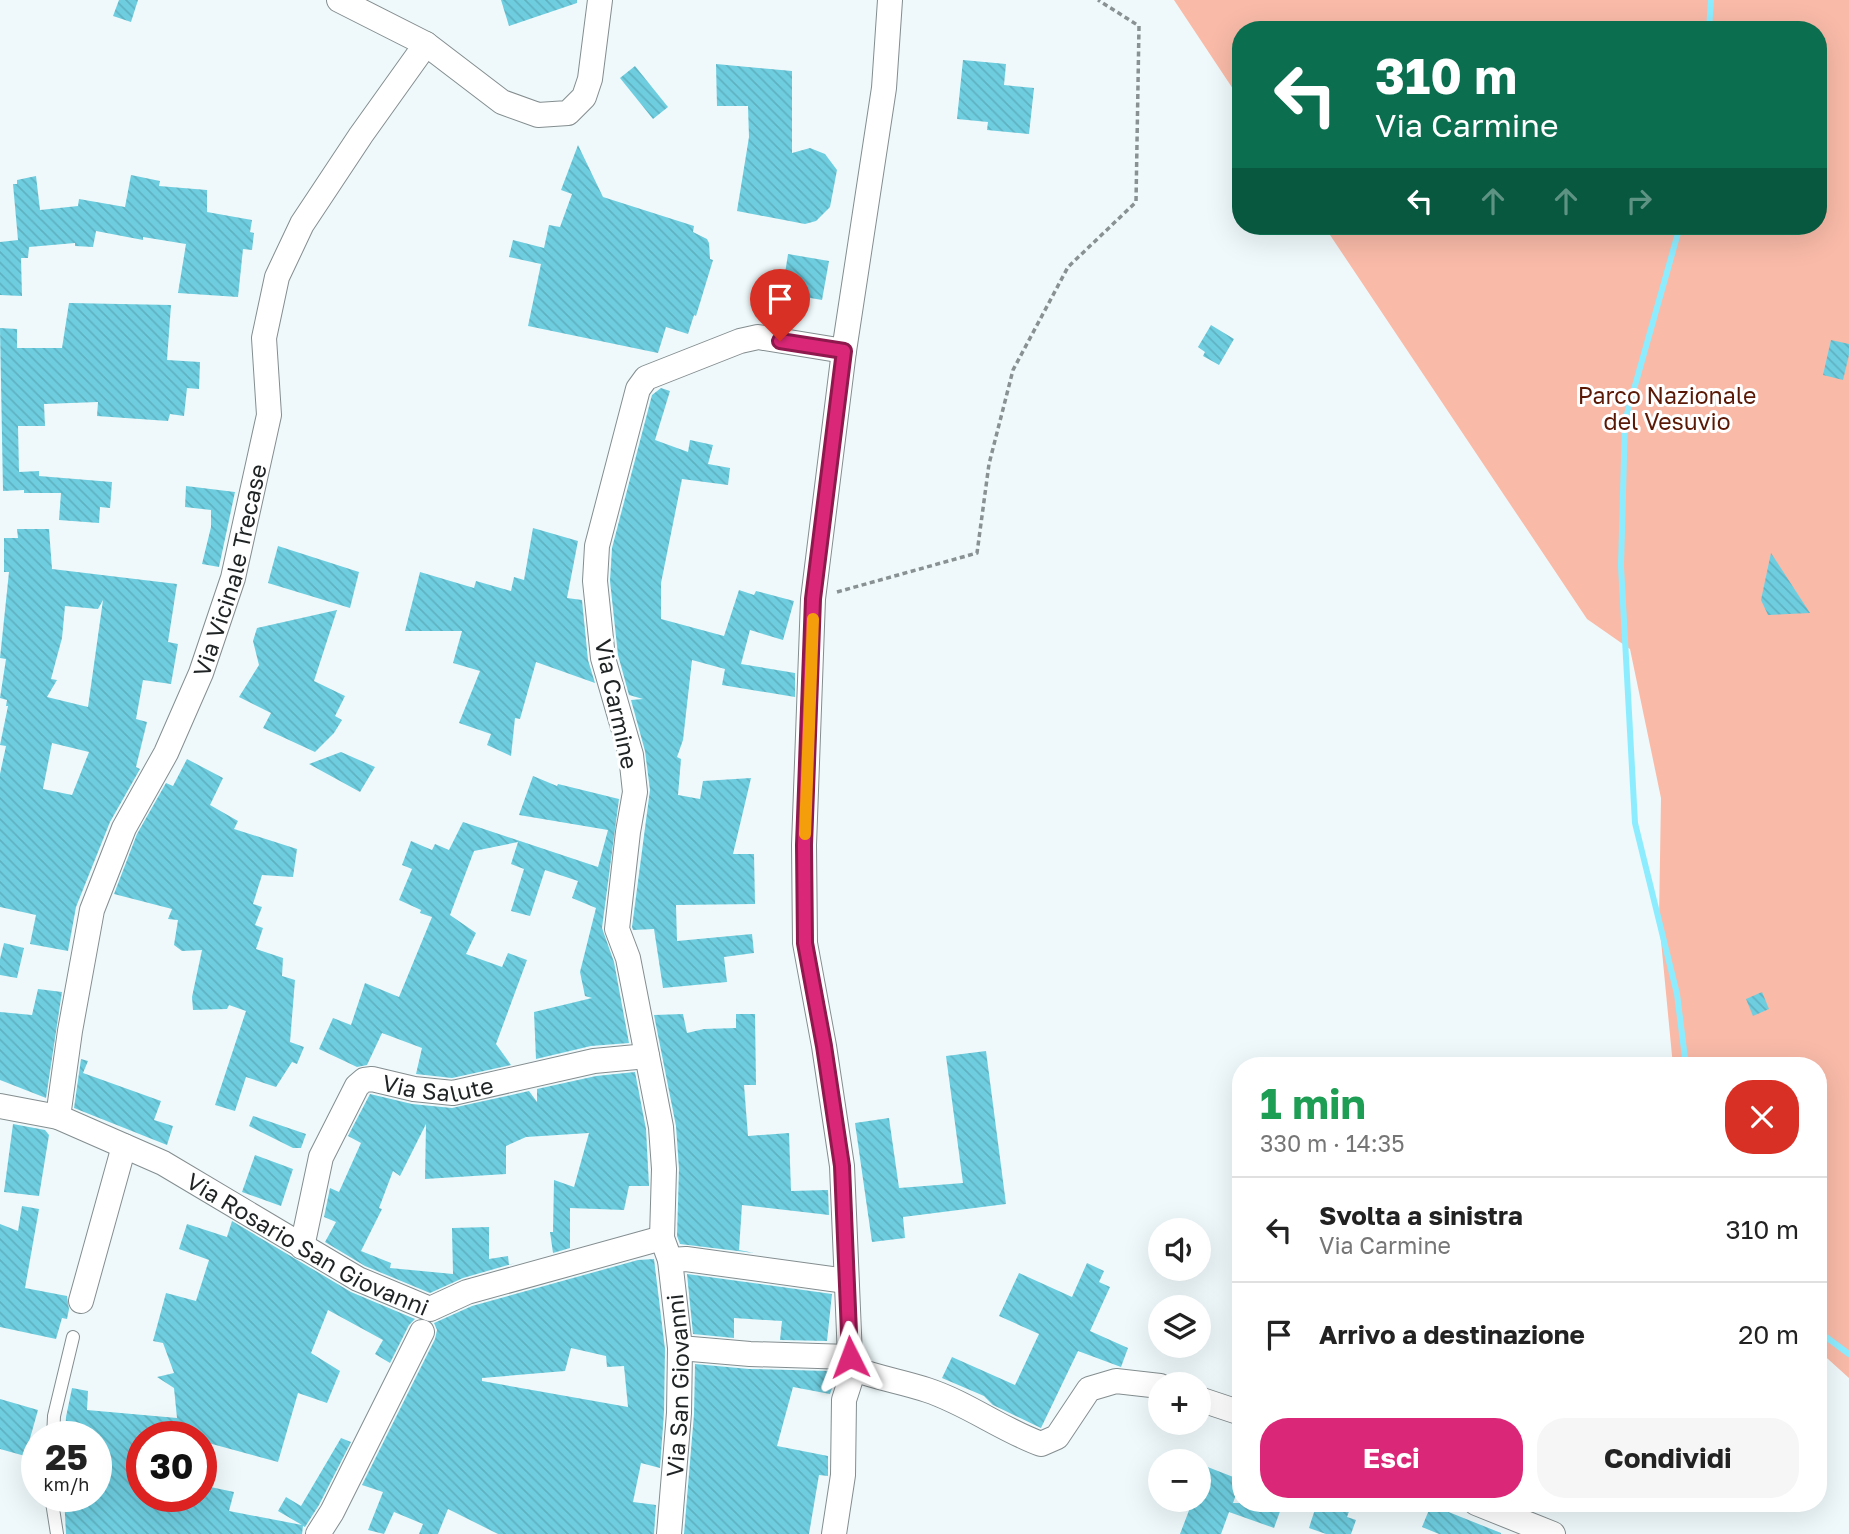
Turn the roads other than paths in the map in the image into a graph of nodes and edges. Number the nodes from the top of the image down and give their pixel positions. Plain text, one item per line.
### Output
1 (339, 0) edge
2 (600, 0) edge
3 (890, 0) edge
4 (426, 44) junction
5 (844, 351) junction
6 (647, 1056) junction
7 (0, 1105) edge
8 (58, 1117) junction
9 (124, 1146) junction
10 (302, 1247) junction
11 (666, 1249) junction
12 (846, 1281) junction
13 (81, 1300) dead end
14 (422, 1332) dead end
15 (73, 1337) dead end
16 (680, 1348) junction
17 (852, 1363) junction
18 (1148, 1385) edge
19 (1211, 1403) edge
20 (1232, 1410) edge
21 (54, 1421) edge
22 (54, 1512) edge
23 (1498, 1512) edge
24 (57, 1534) edge
25 (318, 1534) edge
26 (669, 1534) edge
27 (834, 1534) edge
28 (1553, 1534) edge

1 - 4 street
2 - 4 street
3 - 5 street
4 - 8 street, Via Vicinale Trecase
5 - 6 street, Via Carmine
5 - 12 street
6 - 10 street, Via Salute
6 - 11 street, Via Carmine
7 - 8 street, Via Rosario San Giovanni
8 - 9 street, Via Rosario San Giovanni
9 - 10 street, Via Rosario San Giovanni
9 - 13 street
10 - 11 street, Via Rosario San Giovanni
11 - 12 street
11 - 16 street, Via San Giovanni
12 - 17 street
14 - 25 street
15 - 21 lane
16 - 17 street
16 - 26 street, Via San Giovanni
17 - 18 street
17 - 27 street
19 - 20 street
22 - 24 lane
23 - 28 street

